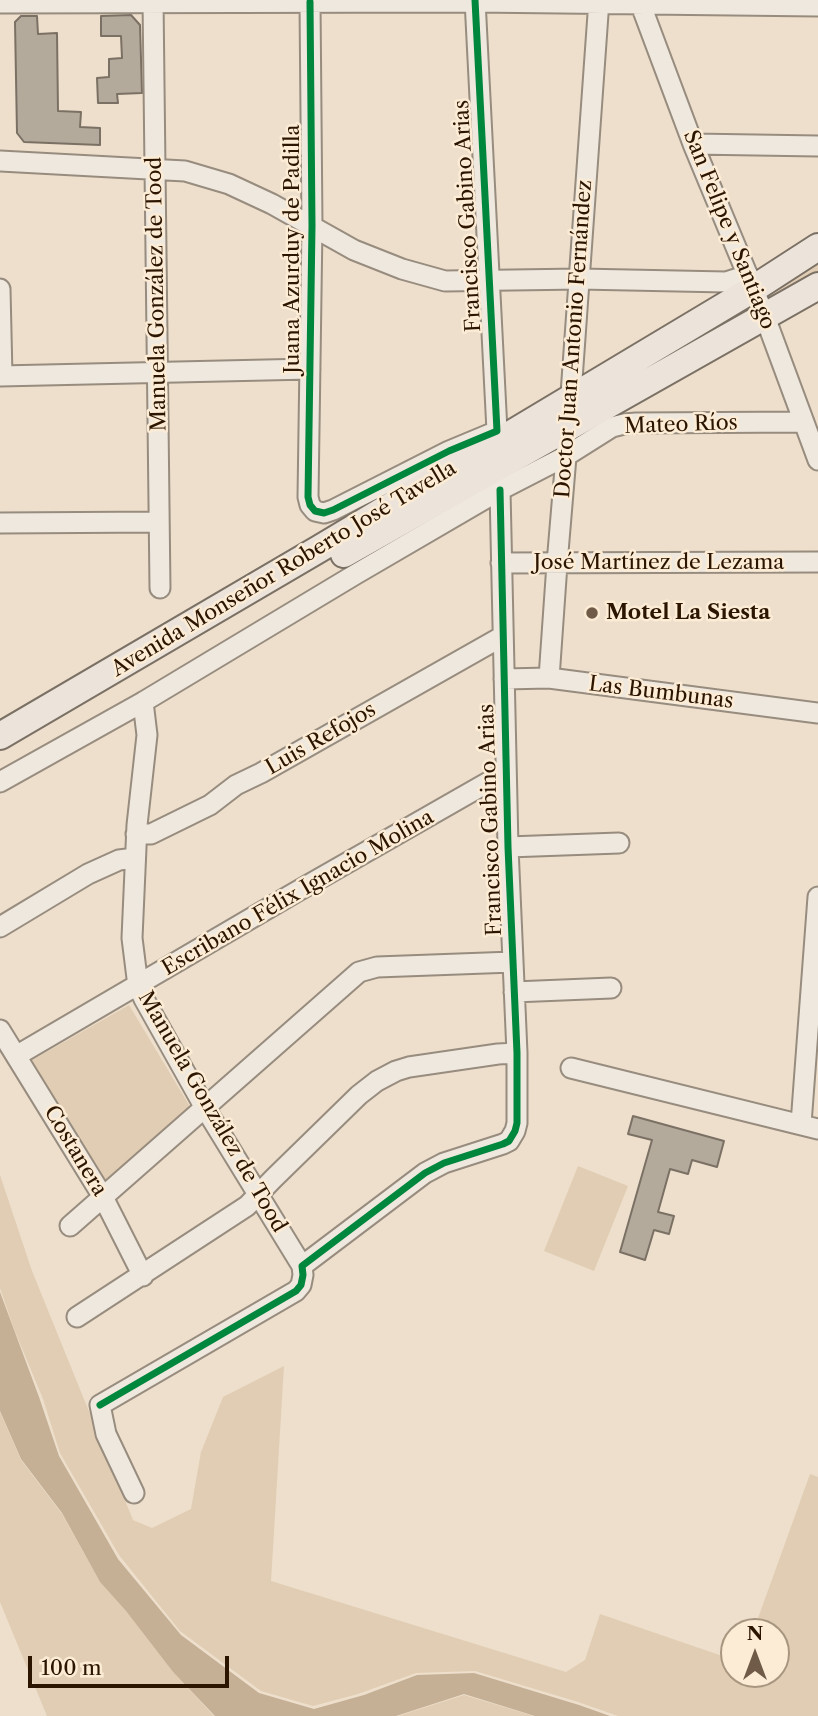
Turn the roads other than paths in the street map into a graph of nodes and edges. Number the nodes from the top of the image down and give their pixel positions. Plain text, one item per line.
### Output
1 (153, 1) edge
2 (475, 1) edge
3 (32, 2) edge
4 (310, 2) junction
5 (598, 2) edge
6 (640, 2) edge
7 (0, 3) edge
8 (818, 6) edge
9 (693, 144) junction
10 (818, 146) edge
11 (0, 161) edge
12 (156, 169) junction
13 (312, 226) junction
14 (818, 247) edge
15 (488, 279) junction
16 (580, 279) junction
17 (751, 282) junction
18 (818, 286) edge
19 (0, 289) edge
20 (765, 317) junction
21 (310, 369) junction
22 (158, 373) junction
23 (1, 376) edge
24 (570, 398) junction
25 (804, 422) junction
26 (569, 426) junction
27 (497, 431) junction
28 (566, 456) junction
29 (818, 460) edge
30 (500, 491) junction
31 (159, 522) junction
32 (0, 523) edge
33 (818, 562) edge
34 (501, 563) junction
35 (556, 564) junction
36 (160, 588) dead end
37 (503, 636) junction
38 (504, 678) junction
39 (550, 678) junction
40 (143, 702) junction
41 (818, 713) edge
42 (0, 721) edge
43 (0, 736) edge
44 (0, 752) edge
45 (506, 772) junction
46 (0, 782) edge
47 (136, 834) junction
48 (618, 843) dead end
49 (508, 848) junction
50 (135, 858) junction
51 (818, 897) edge
52 (0, 927) edge
53 (513, 962) junction
54 (138, 986) junction
55 (611, 988) dead end
56 (514, 992) junction
57 (0, 1030) edge
58 (517, 1053) junction
59 (16, 1056) junction
60 (571, 1068) dead end
61 (205, 1108) junction
62 (809, 1126) edge
63 (259, 1195) junction
64 (103, 1197) junction
65 (70, 1226) dead end
66 (302, 1266) junction
67 (143, 1276) junction
68 (77, 1317) dead end
69 (134, 1493) dead end

1 - 3 street
1 - 4 street
1 - 12 street, Manuela González de Tood
2 - 4 street
2 - 5 street
2 - 15 street, Francisco Gabino Arias
3 - 7 street
4 - 13 street, Juana Azurduy de Padilla
5 - 6 street
5 - 16 street, Doctor Juan Antonio Fernández
6 - 8 street
6 - 9 street, San Felipe y Santiago
9 - 10 street
9 - 17 street, San Felipe y Santiago
11 - 12 street
12 - 13 street
12 - 22 street, Manuela González de Tood
13 - 15 street
13 - 21 street, Juana Azurduy de Padilla
14 - 17 highway, Avenida Monseñor Roberto José Tavella
15 - 16 street
15 - 27 street, Francisco Gabino Arias
16 - 17 street
16 - 24 street, Doctor Juan Antonio Fernández
17 - 20 street, San Felipe y Santiago
17 - 24 highway, Avenida Monseñor Roberto José Tavella
18 - 20 highway, Avenida Monseñor Roberto José Tavella
19 - 23 street
20 - 25 street, San Felipe y Santiago
20 - 26 highway, Avenida Monseñor Roberto José Tavella
21 - 22 street
21 - 27 street, Juana Azurduy de Padilla
22 - 23 street
22 - 31 street, Manuela González de Tood
24 - 26 street, Doctor Juan Antonio Fernández
24 - 27 street
24 - 43 highway, Avenida Monseñor Roberto José Tavella
25 - 28 street, Mateo Ríos
25 - 29 street, San Felipe y Santiago
26 - 28 street, Doctor Juan Antonio Fernández
26 - 44 highway, Avenida Monseñor Roberto José Tavella
27 - 42 street
28 - 30 street, Mateo Ríos
28 - 35 street, Doctor Juan Antonio Fernández
30 - 34 street, Francisco Gabino Arias
30 - 40 street, Mateo Ríos
31 - 32 street
31 - 36 street, Manuela González de Tood
33 - 35 street, José Martínez de Lezama
34 - 35 street, José Martínez de Lezama
34 - 37 street, Francisco Gabino Arias
35 - 39 street, Doctor Juan Antonio Fernández
37 - 38 street, Francisco Gabino Arias
37 - 47 street, Luis Refojos
38 - 39 street, Las Bumbunas
38 - 45 street, Francisco Gabino Arias
39 - 41 street, Las Bumbunas
40 - 46 street, Mateo Ríos
40 - 47 street, Manuela González de Tood
45 - 49 street, Francisco Gabino Arias
45 - 54 street, Escribano Félix Ignacio Molina
47 - 50 street, Manuela González de Tood
48 - 49 street
49 - 53 street, Francisco Gabino Arias
50 - 52 street
50 - 54 street, Manuela González de Tood
51 - 62 street
53 - 56 street, Francisco Gabino Arias
53 - 61 street
54 - 59 street, Escribano Félix Ignacio Molina
54 - 61 street, Manuela González de Tood
55 - 56 street
56 - 58 street, Francisco Gabino Arias
57 - 59 street, Costanera
58 - 63 street
58 - 66 street, Francisco Gabino Arias
59 - 64 street, Costanera
60 - 62 street
61 - 63 street, Manuela González de Tood
61 - 64 street
63 - 66 street, Manuela González de Tood
63 - 67 street
64 - 65 street
64 - 67 street, Costanera
66 - 69 street
67 - 68 street

